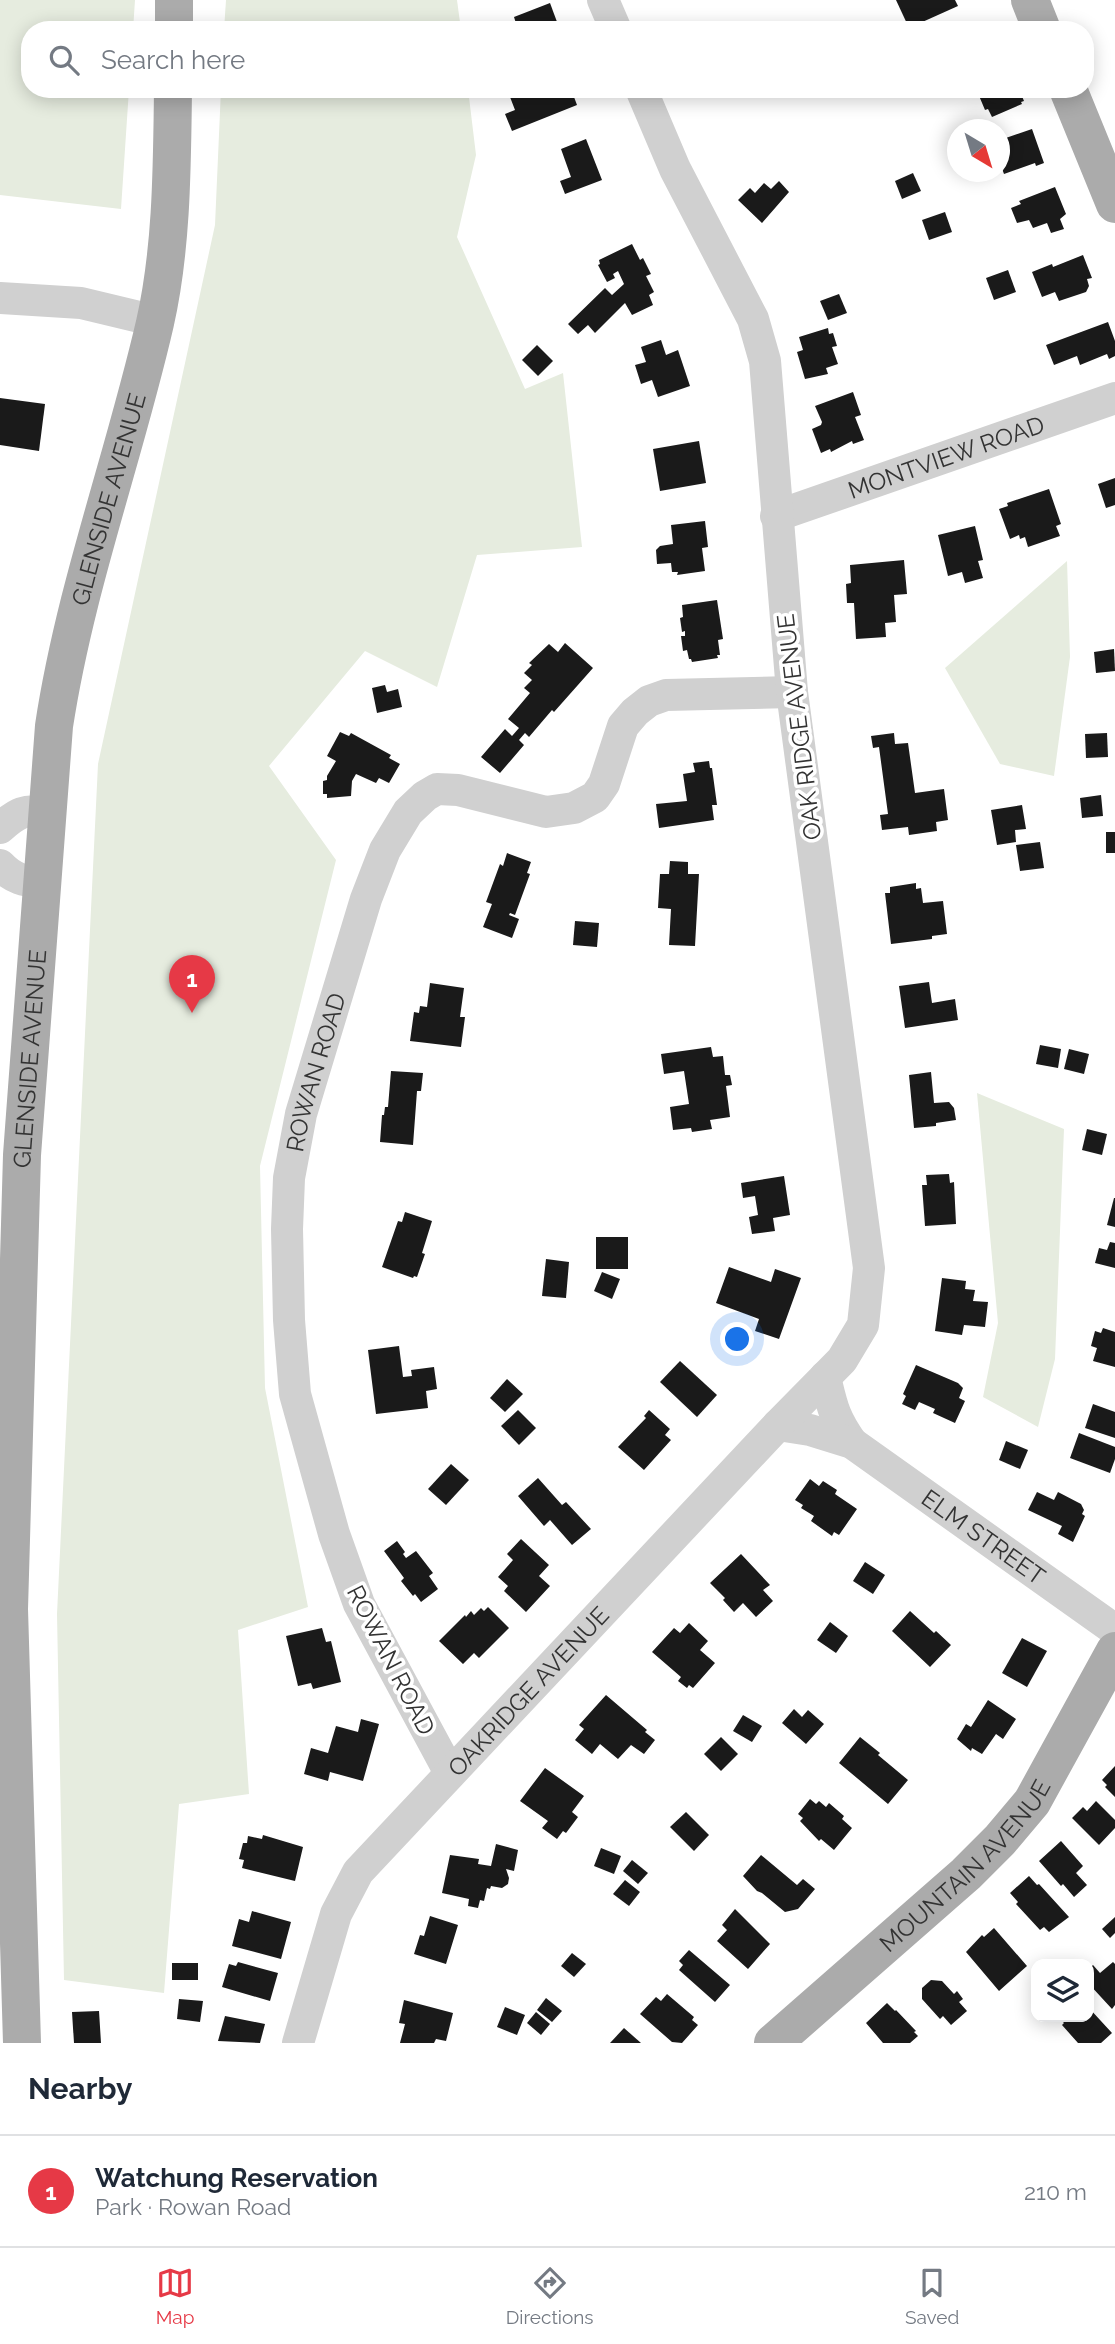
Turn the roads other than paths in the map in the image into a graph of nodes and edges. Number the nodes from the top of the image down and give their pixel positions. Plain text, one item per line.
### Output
1 (174, 0) edge
2 (604, 0) edge
3 (1030, 0) edge
4 (174, 21) edge
5 (612, 21) edge
6 (1038, 21) edge
7 (173, 98) edge
8 (645, 98) edge
9 (1072, 98) edge
10 (1115, 204) edge
11 (0, 298) edge
12 (156, 321) junction
13 (1115, 398) edge
14 (776, 516) junction
15 (792, 692) junction
16 (48, 813) junction
17 (0, 828) edge
18 (0, 864) edge
19 (43, 883) junction
20 (11, 1154) edge
21 (825, 1377) junction
22 (778, 1425) junction
23 (852, 1443) junction
24 (7, 1449) edge
25 (1115, 1630) edge
26 (1115, 1651) edge
27 (7, 1757) edge
28 (450, 1773) junction
29 (22, 2043) edge
30 (298, 2043) edge
31 (773, 2043) edge

1 - 4 main road
2 - 5 street
3 - 6 main road
7 - 12 main road, GLENSIDE AVENUE
8 - 14 street, OAK RIDGE AVENUE
9 - 10 main road
11 - 12 street
12 - 16 main road, GLENSIDE AVENUE
13 - 14 street, MONTVIEW ROAD
14 - 15 street, OAK RIDGE AVENUE
15 - 21 street, OAK RIDGE AVENUE
15 - 28 street, ROWAN ROAD
16 - 17 street
16 - 19 main road, GLENSIDE AVENUE
18 - 19 street
19 - 20 main road, GLENSIDE AVENUE
20 - 24 main road, GLENSIDE AVENUE
21 - 22 street, OAKRIDGE AVENUE
21 - 23 street, ELM STREET
22 - 23 street, ELM STREET
22 - 28 street, OAKRIDGE AVENUE
23 - 25 street, ELM STREET
24 - 27 main road, GLENSIDE AVENUE
26 - 31 main road, MOUNTAIN AVENUE
27 - 29 main road, GLENSIDE AVENUE
28 - 30 street, OAKRIDGE AVENUE

